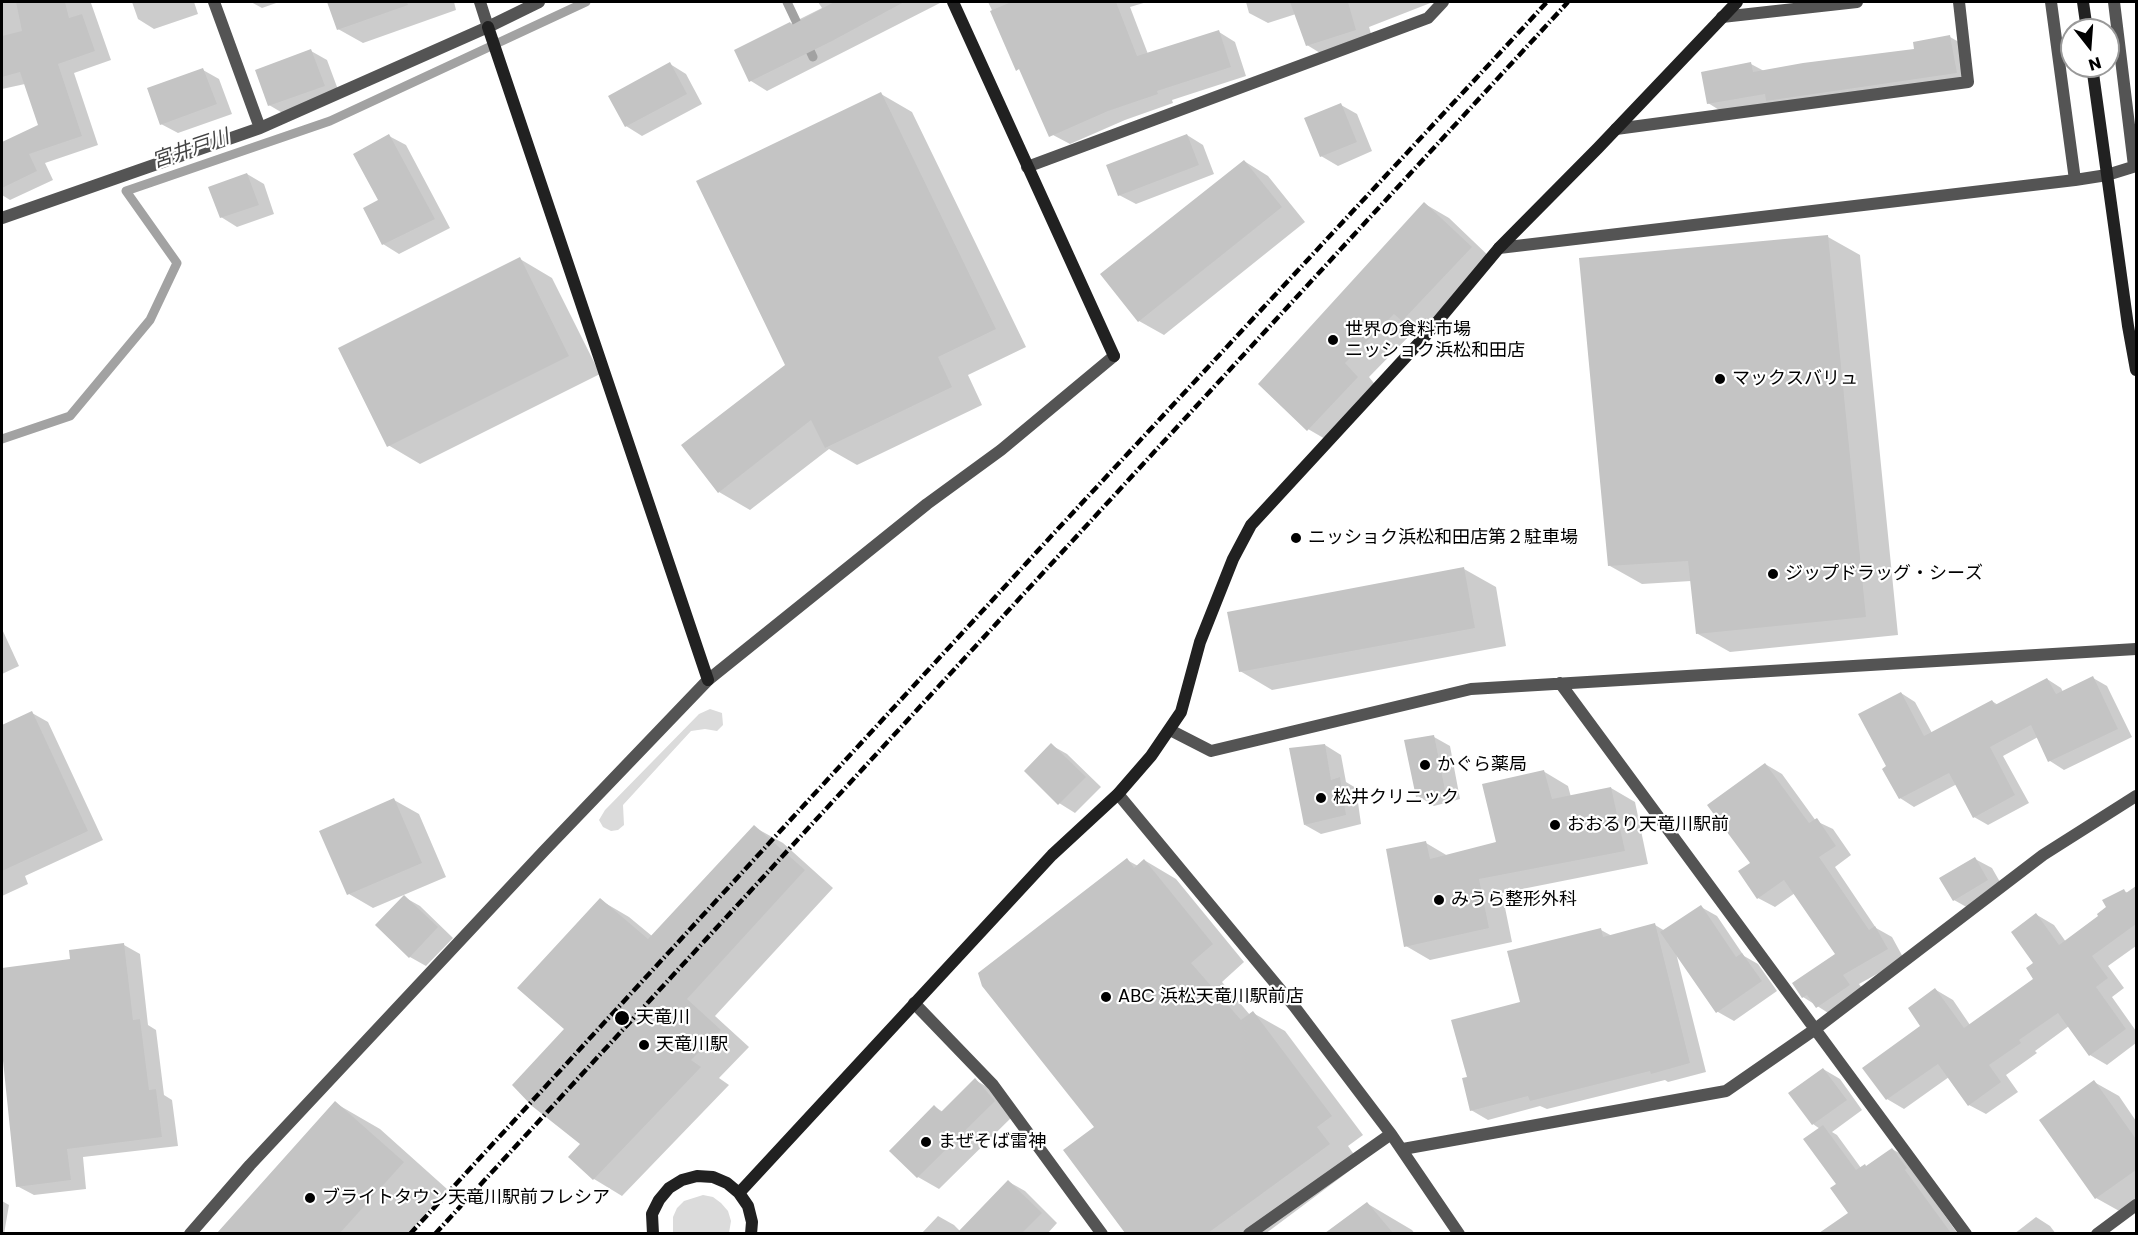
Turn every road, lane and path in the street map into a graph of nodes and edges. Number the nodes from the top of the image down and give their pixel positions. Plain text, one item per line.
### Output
1 (214, 2) edge
2 (480, 2) edge
3 (539, 2) edge
4 (953, 2) edge
5 (1443, 2) edge
6 (1737, 2) edge
7 (1857, 2) edge
8 (1959, 2) edge
9 (2051, 2) edge
10 (2083, 2) edge
11 (2114, 2) edge
12 (1722, 16) junction
13 (2085, 18) edge
14 (489, 30) junction
15 (2094, 78) edge
16 (260, 128) junction
17 (1616, 129) junction
18 (1027, 166) junction
19 (2135, 166) edge
20 (2107, 175) junction
21 (2075, 180) junction
22 (2, 218) edge
23 (1499, 248) junction
24 (2136, 370) edge
25 (2136, 649) edge
26 (708, 680) junction
27 (1560, 683) junction
28 (1170, 730) junction
29 (1118, 794) junction
30 (2136, 796) edge
31 (914, 1003) junction
32 (1814, 1030) junction
33 (1391, 1134) junction
34 (1403, 1149) junction
35 (739, 1193) junction
36 (2136, 1205) edge
37 (190, 1233) edge
38 (652, 1233) edge
39 (751, 1233) edge
40 (1102, 1233) edge
41 (1249, 1233) edge
42 (1459, 1233) edge
43 (1966, 1233) edge
44 (2097, 1233) edge

1 - 16 street
2 - 14 street
3 - 14 street
4 - 18 street
5 - 18 street
6 - 12 street
7 - 12 street
8 - 17 street
9 - 21 street
10 - 13 street
11 - 19 street
12 - 17 street
14 - 16 street
14 - 26 street
15 - 20 street
16 - 22 street
17 - 23 street
18 - 26 street
19 - 20 street
20 - 21 street
20 - 24 street
21 - 23 street
23 - 28 street
25 - 27 street
26 - 37 street
27 - 28 street
27 - 32 street
28 - 29 street
29 - 31 street
29 - 33 street
30 - 32 street
31 - 35 street
31 - 40 street
32 - 34 street
32 - 43 street
33 - 34 street
33 - 41 street
34 - 42 street
35 - 38 street
35 - 39 street
36 - 44 street

